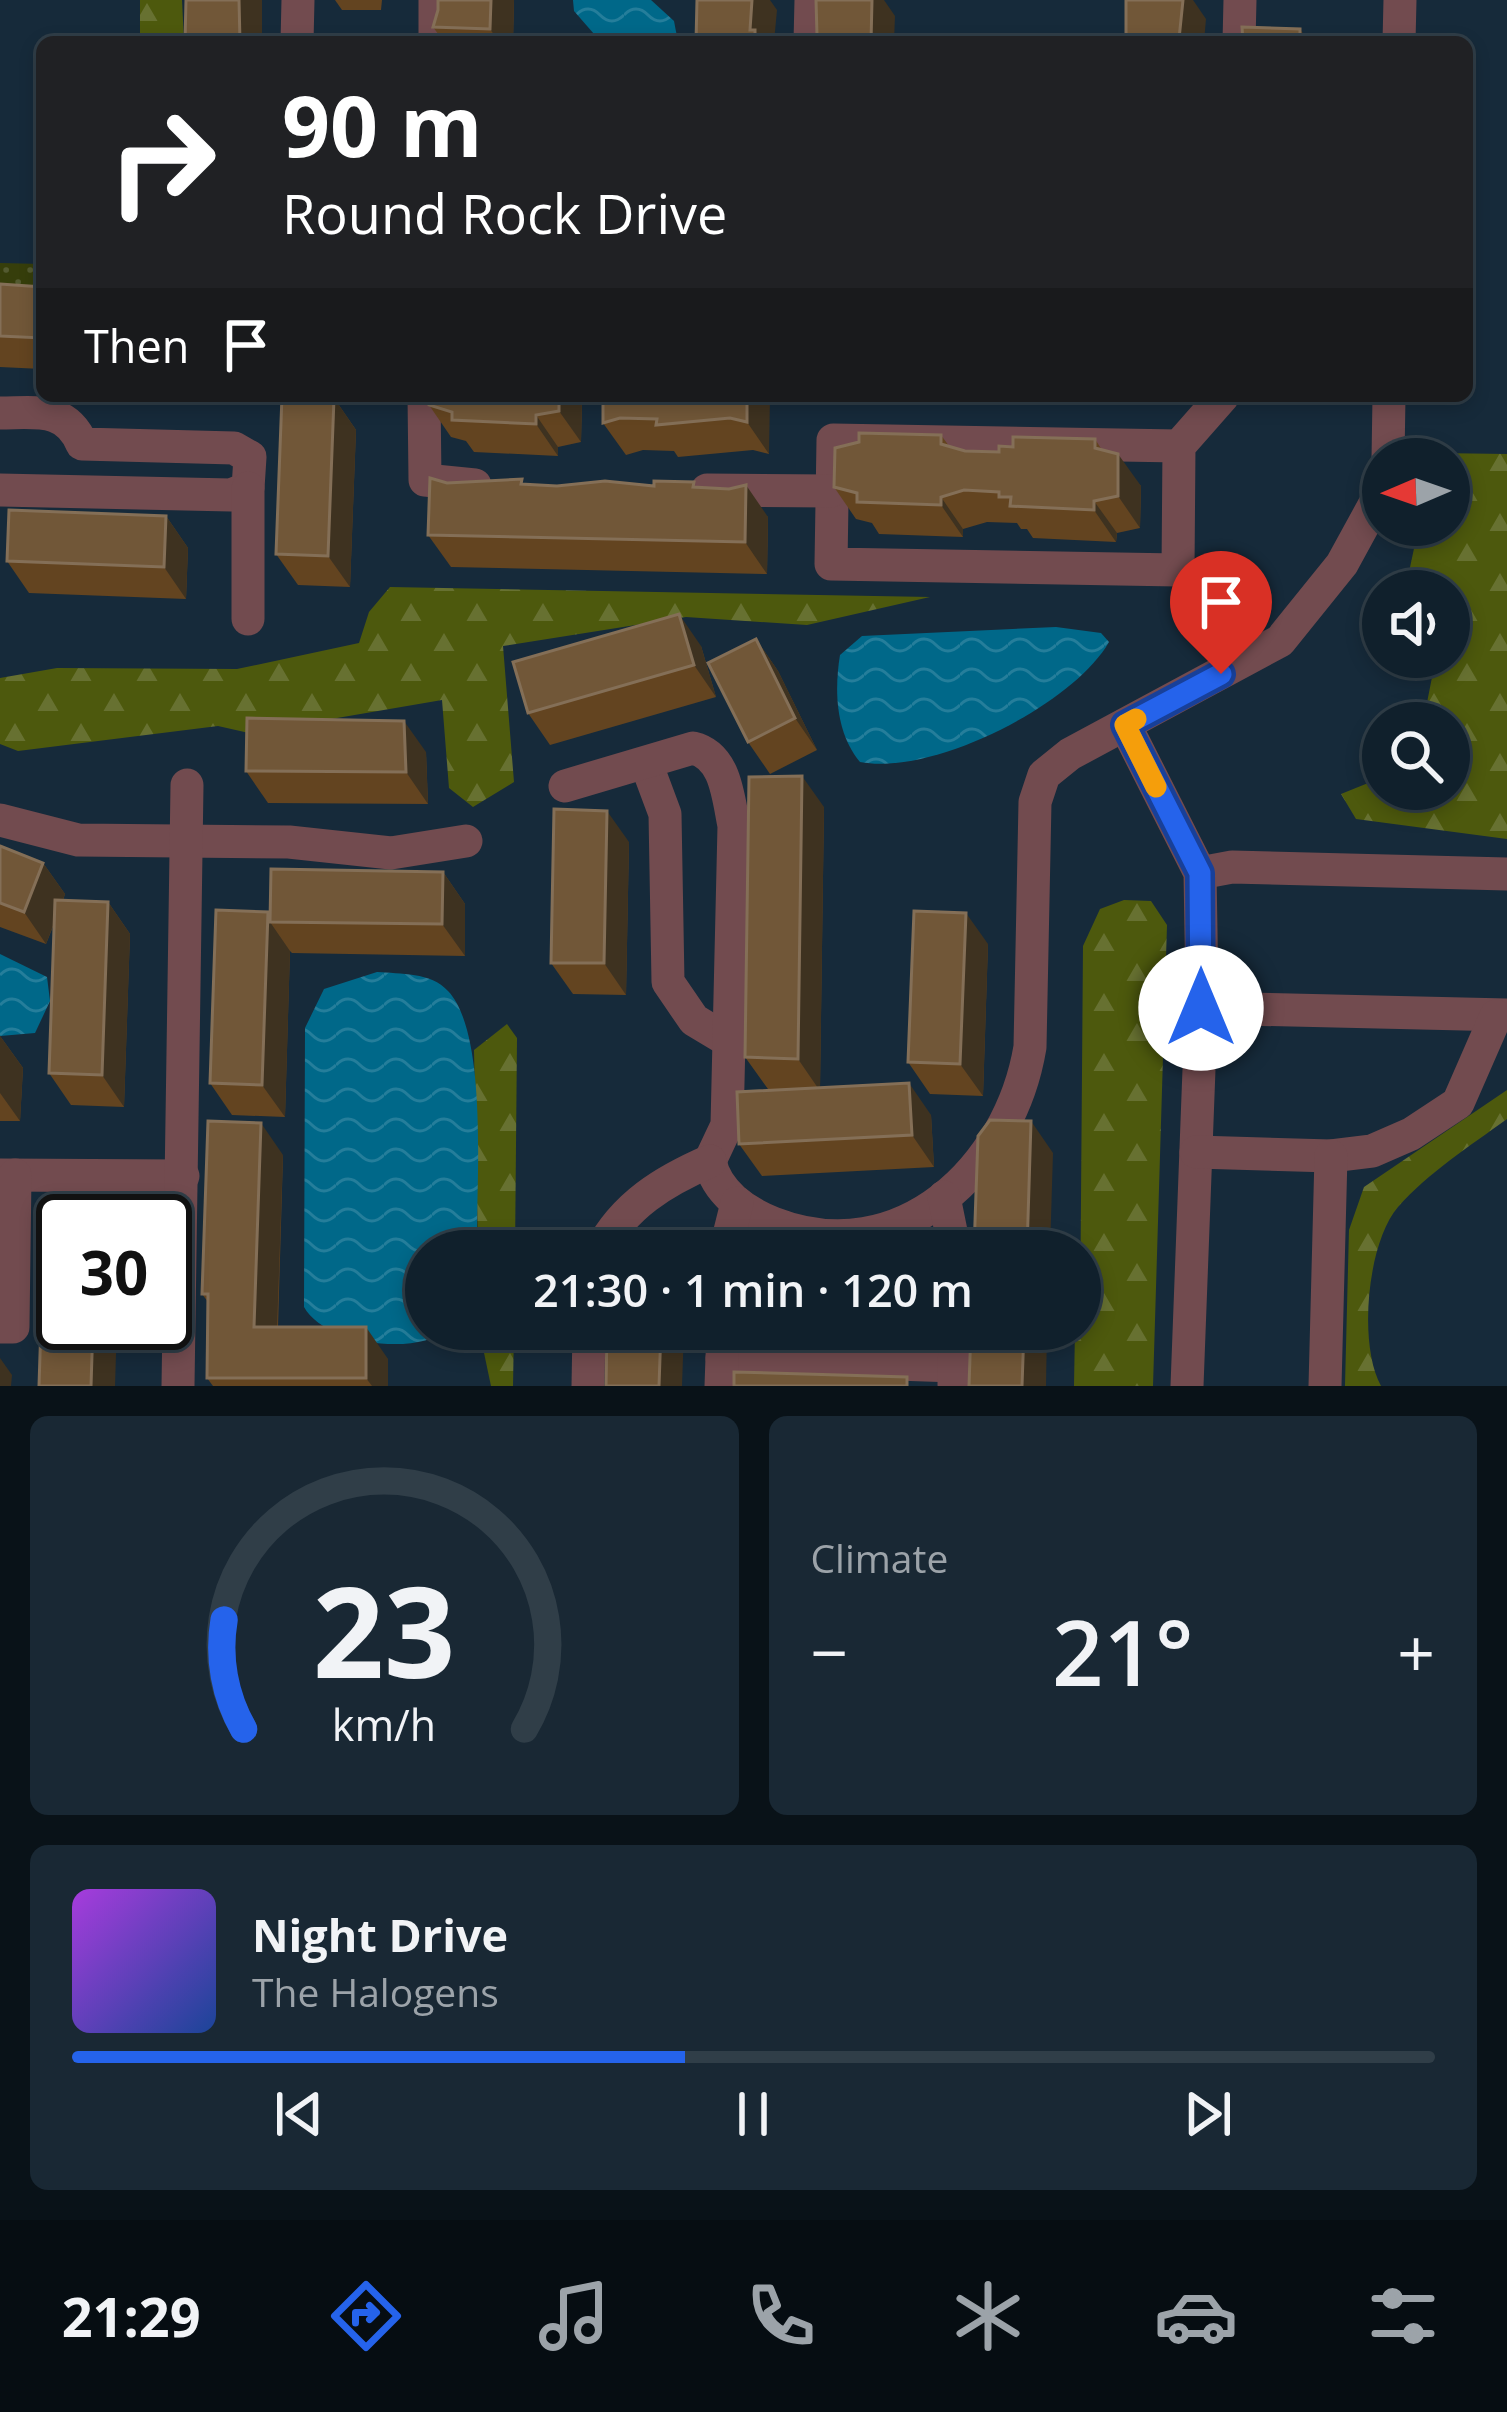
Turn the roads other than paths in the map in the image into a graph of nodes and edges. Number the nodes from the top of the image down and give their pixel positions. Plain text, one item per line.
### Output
1 (298, 0) edge
2 (435, 0) edge
3 (811, 0) edge
4 (1240, 0) edge
5 (1400, 0) edge
6 (297, 36) edge
7 (435, 36) edge
8 (810, 36) edge
9 (1239, 36) edge
10 (1399, 36) edge
11 (424, 402) edge
12 (1218, 402) edge
13 (1389, 402) edge
14 (0, 413) edge
15 (1388, 438) edge
16 (82, 444) junction
17 (1179, 446) junction
18 (500, 485) edge
19 (248, 488) junction
20 (678, 489) edge
21 (0, 490) edge
22 (831, 491) junction
23 (81, 492) junction
24 (1362, 528) edge
25 (248, 619) dead end
26 (1125, 725) junction
27 (646, 763) junction
28 (187, 784) dead end
29 (566, 786) dead end
30 (0, 820) edge
31 (186, 839) junction
32 (466, 842) dead end
33 (1200, 873) junction
34 (1507, 874) edge
35 (1201, 1008) junction
36 (1502, 1016) edge
37 (729, 1041) junction
38 (1196, 1152) junction
39 (1331, 1156) junction
40 (710, 1161) junction
41 (8, 1175) edge
42 (183, 1177) junction
43 (944, 1197) junction
44 (737, 1203) junction
45 (611, 1230) edge
46 (730, 1230) edge
47 (951, 1230) edge
48 (0, 1327) edge
49 (589, 1350) edge
50 (722, 1358) edge
51 (954, 1376) edge
52 (178, 1386) edge
53 (588, 1386) edge
54 (1187, 1386) edge
55 (1325, 1386) edge

1 - 6 street
2 - 7 street
3 - 8 street
4 - 9 street
5 - 10 street
11 - 18 street
12 - 17 street
13 - 15 street
14 - 16 street
16 - 19 street
16 - 23 street
17 - 22 street
17 - 22 street
19 - 23 street
19 - 25 street
20 - 22 street
21 - 23 street
24 - 26 street
26 - 33 street
26 - 43 street
27 - 29 street
27 - 37 street
27 - 37 street
28 - 31 street
30 - 31 street
31 - 32 street
31 - 42 street
33 - 34 street
33 - 35 street
35 - 36 street
35 - 38 street
36 - 39 street
37 - 40 street
38 - 39 street
38 - 54 street
39 - 55 street
40 - 44 street
40 - 45 street
41 - 42 street
41 - 48 street
42 - 52 street
43 - 44 street
43 - 47 street
44 - 46 street
49 - 53 street
50 - 51 street

